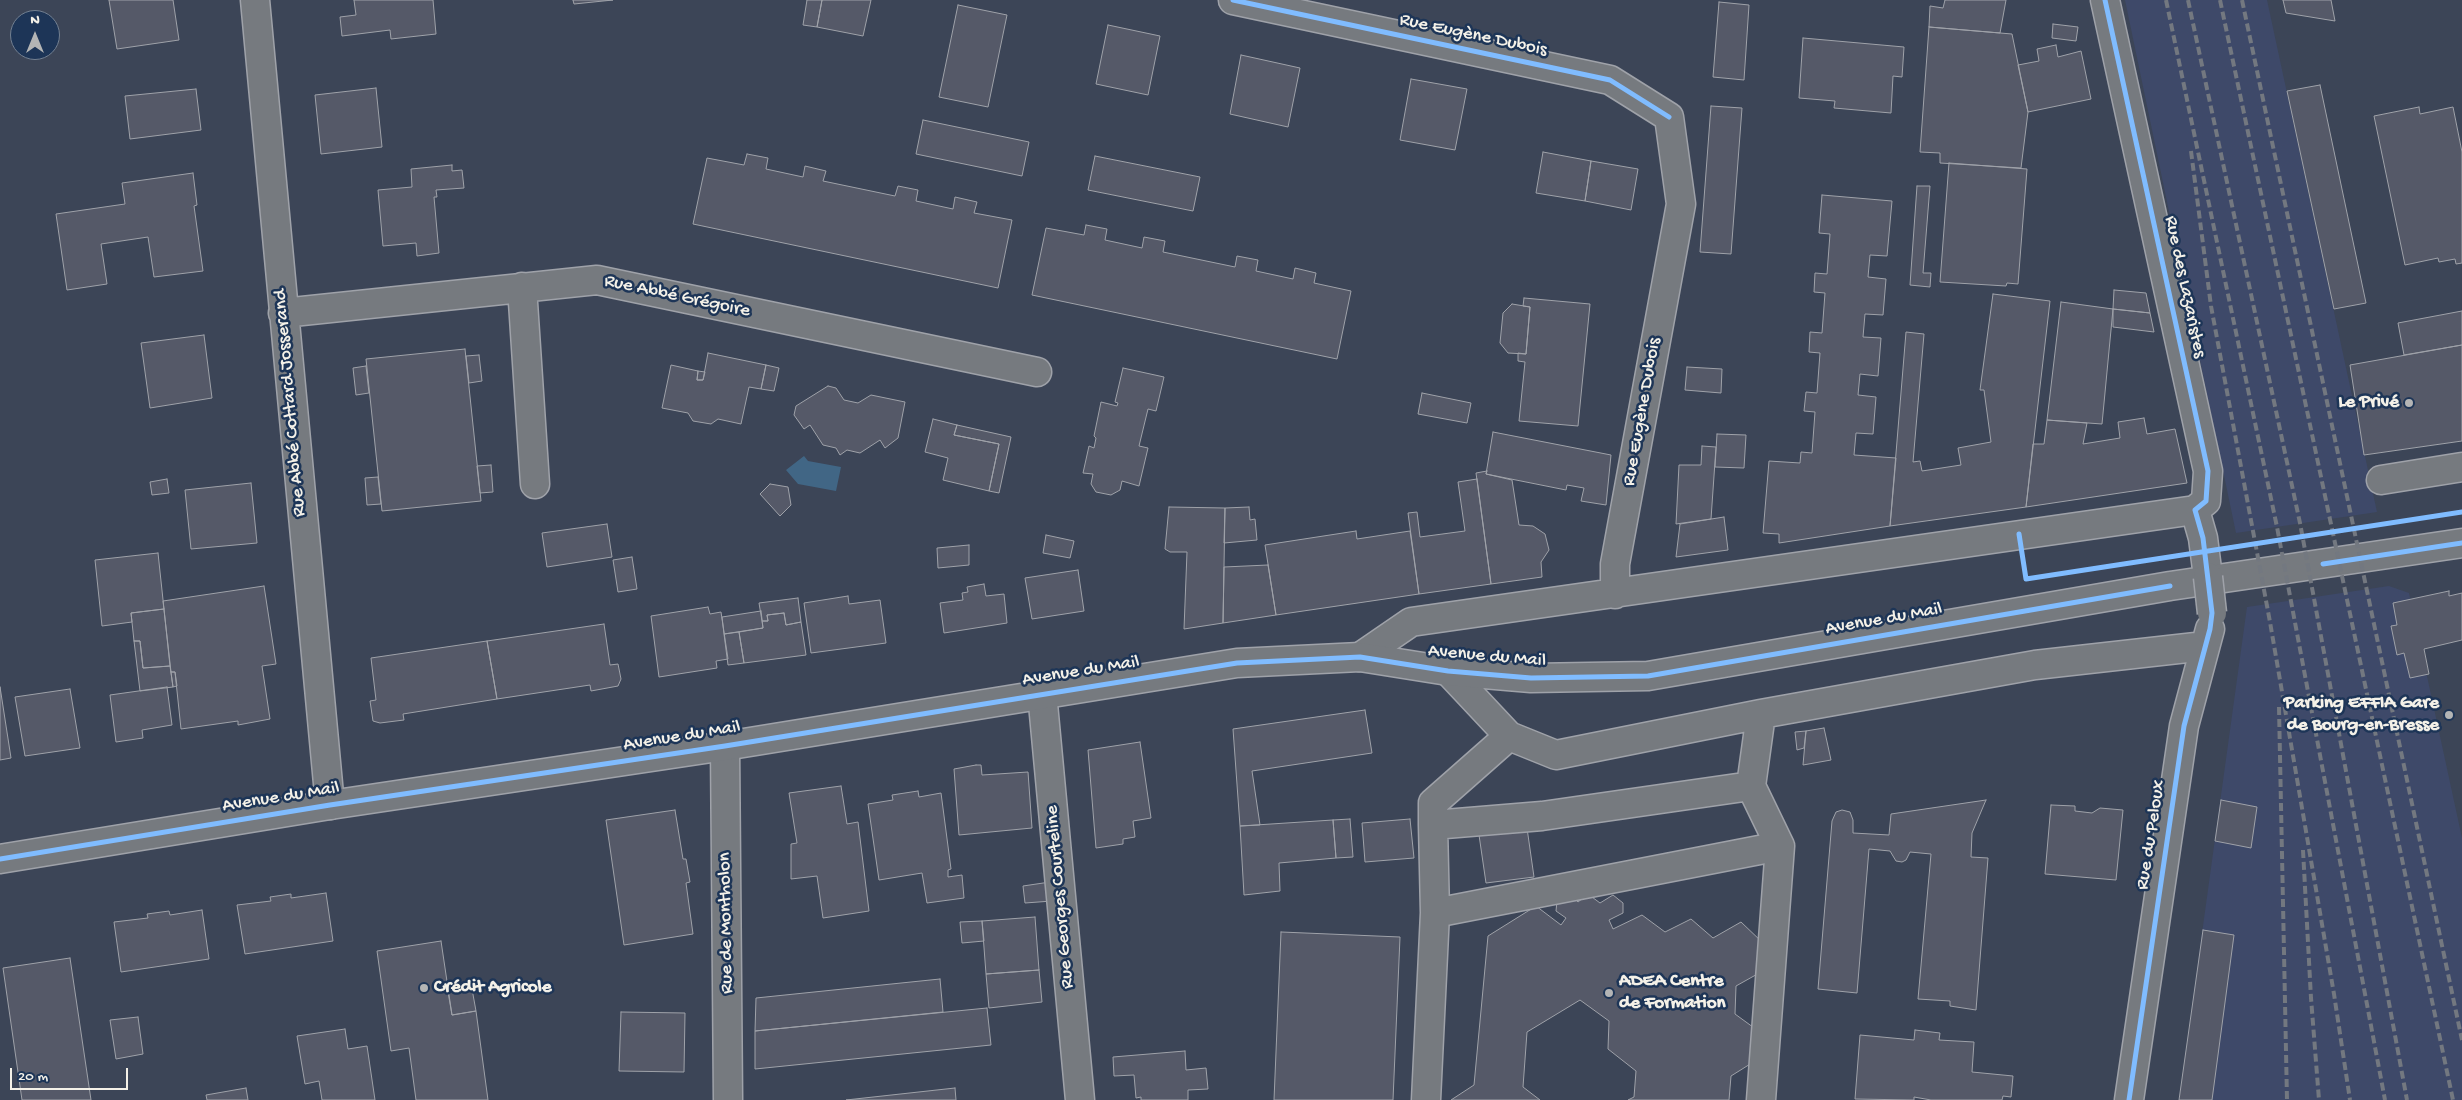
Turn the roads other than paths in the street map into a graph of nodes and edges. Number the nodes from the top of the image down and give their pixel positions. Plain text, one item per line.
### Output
1 (255, 0) edge
2 (1233, 0) edge
3 (2105, 0) edge
4 (522, 287) junction
5 (283, 313) junction
6 (1037, 372) dead end
7 (2462, 467) edge
8 (2381, 480) dead end
9 (535, 484) dead end
10 (2195, 510) junction
11 (2462, 543) edge
12 (1615, 594) junction
13 (2205, 646) junction
14 (1360, 657) junction
15 (1448, 671) junction
16 (1042, 693) junction
17 (1761, 714) junction
18 (1509, 736) junction
19 (725, 746) junction
20 (1751, 786) junction
21 (330, 805) junction
22 (1433, 826) junction
23 (1780, 846) junction
24 (0, 859) edge
25 (1435, 913) junction
26 (728, 1100) edge
27 (1080, 1100) edge
28 (1426, 1100) edge
29 (1761, 1100) edge
30 (2130, 1100) edge

1 - 5 street, Rue Abbé Cottard Josserand
2 - 12 street, Rue Eugène Dubois
3 - 10 street, Rue des Lazaristes
4 - 5 street, Rue Abbé Grégoire
4 - 6 street, Rue Abbé Grégoire
4 - 9 street
5 - 21 street, Rue Abbé Cottard Josserand
7 - 8 street
10 - 12 street, Avenue du Mail
10 - 13 street, Rue du Peloux, bridge
11 - 15 street, Avenue du Mail
12 - 14 street, Avenue du Mail
13 - 17 street
13 - 30 street, Rue du Peloux
14 - 15 street, Avenue du Mail
14 - 16 street, Avenue du Mail
15 - 18 street
16 - 19 street, Avenue du Mail
16 - 27 street, Rue Georges Courteline
17 - 18 street
17 - 20 street
18 - 22 street
19 - 21 street, Avenue du Mail
19 - 26 street, Rue de Montholon
20 - 22 street
20 - 23 street
21 - 24 street, Avenue du Mail
22 - 25 street
23 - 25 street
23 - 29 street
25 - 28 street

